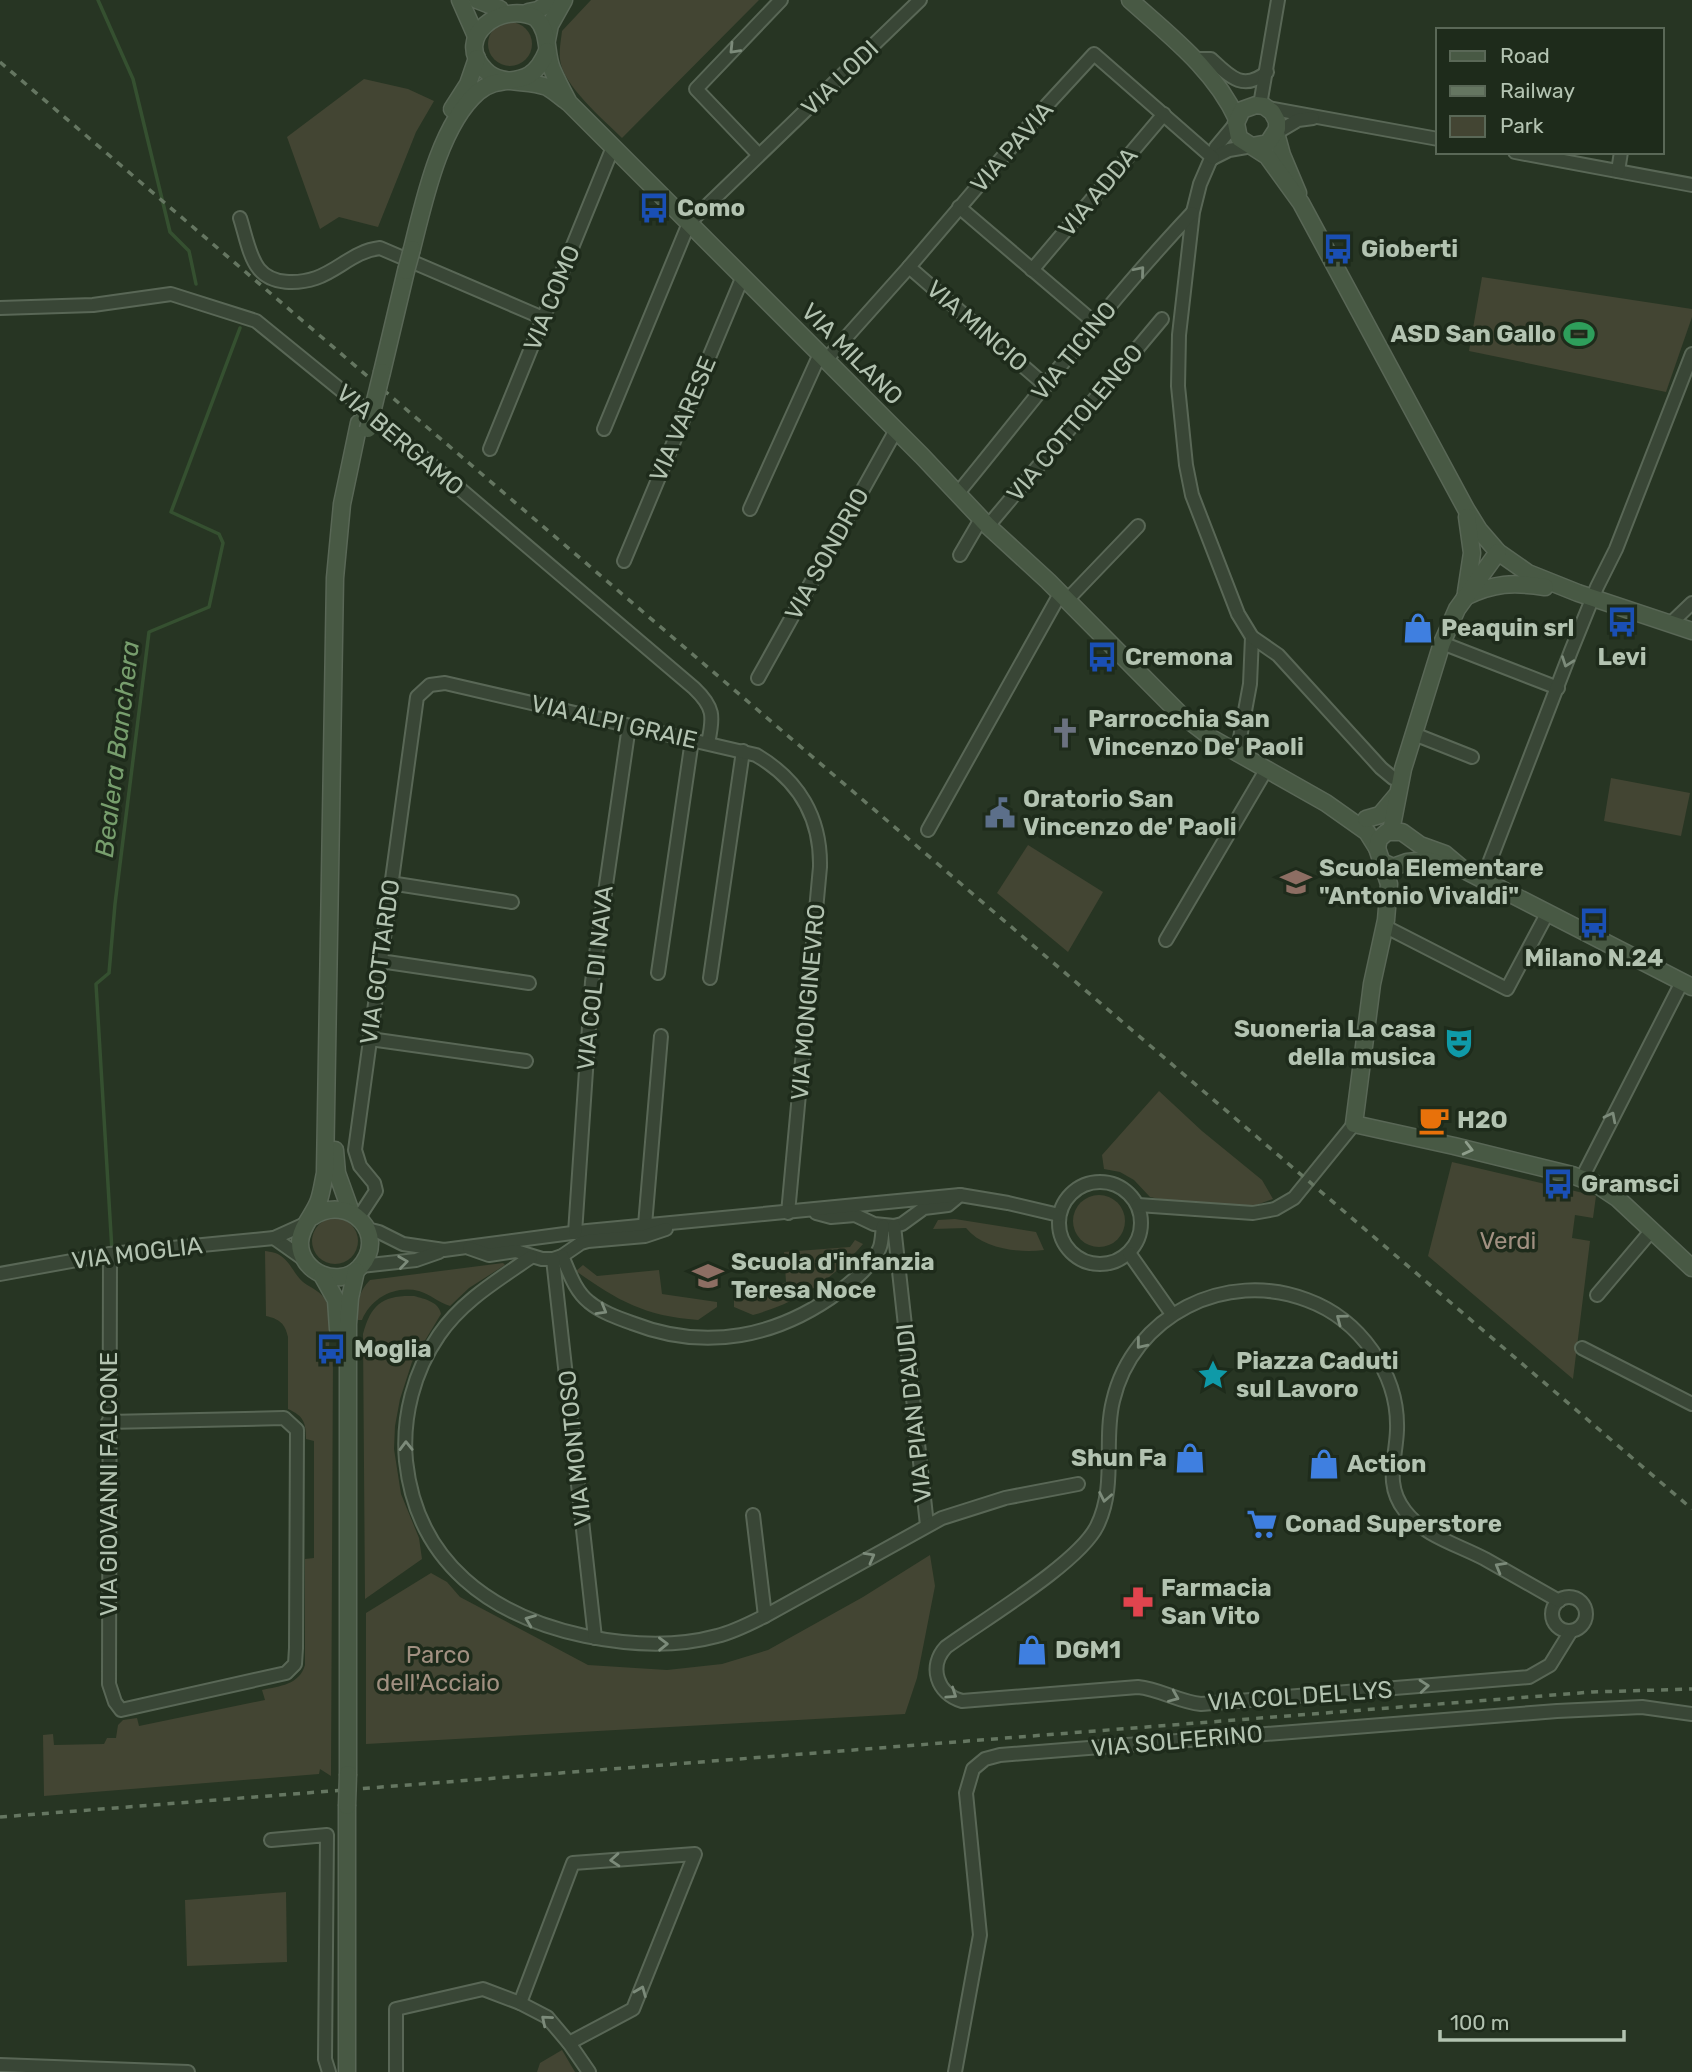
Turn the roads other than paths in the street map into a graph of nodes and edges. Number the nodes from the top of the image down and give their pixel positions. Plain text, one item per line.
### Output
1 (460, 0) edge
2 (477, 0) edge
3 (554, 0) edge
4 (564, 0) edge
5 (781, 0) edge
6 (920, 0) edge
7 (1130, 0) edge
8 (1279, 0) edge
9 (500, 9) junction
10 (528, 12) junction
11 (475, 34) junction
12 (547, 45) junction
13 (477, 58) junction
14 (1196, 59) junction
15 (1267, 72) junction
16 (1209, 73) junction
17 (514, 81) junction
18 (569, 103) junction
19 (1260, 106) junction
20 (1164, 114) junction
21 (1316, 118) junction
22 (1236, 121) junction
23 (1276, 133) junction
24 (1436, 139) edge
25 (1252, 146) junction
26 (613, 147) junction
27 (758, 154) junction
28 (1525, 154) edge
29 (1621, 154) edge
30 (1213, 158) junction
31 (1618, 172) junction
32 (1692, 186) edge
33 (1301, 203) junction
34 (959, 207) junction
35 (1193, 212) junction
36 (240, 218) dead end
37 (690, 223) junction
38 (407, 247) junction
39 (909, 267) junction
40 (1032, 270) junction
41 (743, 276) junction
42 (0, 308) edge
43 (543, 318) junction
44 (1162, 319) dead end
45 (1096, 324) junction
46 (1692, 354) edge
47 (823, 357) junction
48 (1046, 386) junction
49 (364, 426) junction
50 (604, 429) dead end
51 (896, 430) junction
52 (490, 449) dead end
53 (958, 493) junction
54 (750, 509) dead end
55 (1466, 509) junction
56 (984, 522) junction
57 (1138, 526) dead end
58 (1498, 552) junction
59 (960, 555) dead end
60 (624, 561) dead end
61 (1585, 596) junction
62 (1064, 597) junction
63 (1464, 597) junction
64 (1692, 603) edge
65 (1670, 624) junction
66 (1692, 631) edge
67 (1252, 637) junction
68 (1442, 643) junction
69 (758, 678) dead end
70 (1558, 688) junction
71 (417, 697) joint
72 (629, 726) junction
73 (1414, 734) junction
74 (692, 740) junction
75 (708, 743) junction
76 (743, 751) junction
77 (1237, 754) junction
78 (1472, 757) dead end
79 (1266, 770) junction
80 (1401, 784) junction
81 (799, 796) joint
82 (1326, 803) junction
83 (1366, 819) junction
84 (928, 830) dead end
85 (1399, 834) junction
86 (1379, 855) junction
87 (1405, 864) junction
88 (1464, 870) junction
89 (1483, 879) junction
90 (390, 883) junction
91 (512, 902) dead end
92 (1548, 912) junction
93 (1385, 923) junction
94 (1166, 940) dead end
95 (380, 961) junction
96 (658, 972) dead end
97 (710, 978) dead end
98 (529, 984) dead end
99 (1687, 985) edge
100 (661, 1036) dead end
101 (370, 1038) junction
102 (526, 1061) dead end
103 (1354, 1124) junction
104 (1582, 1178) junction
105 (960, 1195) junction
106 (1138, 1205) junction
107 (809, 1211) junction
108 (788, 1213) junction
109 (1059, 1216) junction
110 (359, 1219) junction
111 (309, 1220) junction
112 (686, 1222) junction
113 (645, 1226) junction
114 (888, 1226) junction
115 (1652, 1230) junction
116 (575, 1233) junction
117 (274, 1238) junction
118 (467, 1247) junction
119 (444, 1250) junction
120 (1129, 1253) junction
121 (110, 1254) junction
122 (531, 1257) junction
123 (557, 1258) junction
124 (897, 1259) junction
125 (305, 1260) junction
126 (872, 1260) junction
127 (358, 1269) junction
128 (1692, 1269) edge
129 (0, 1274) edge
130 (322, 1275) junction
131 (1597, 1295) dead end
132 (1171, 1314) junction
133 (1582, 1348) dead end
134 (1692, 1404) edge
135 (108, 1422) junction
136 (1078, 1484) dead end
137 (753, 1515) dead end
138 (926, 1525) junction
139 (1559, 1601) junction
140 (765, 1616) junction
141 (1571, 1631) junction
142 (595, 1638) junction
143 (1692, 1714) edge
144 (342, 1775) junction
145 (342, 1806) junction
146 (271, 1840) dead end
147 (520, 2003) junction
148 (569, 2043) junction
149 (0, 2065) edge
150 (188, 2072) edge
151 (333, 2072) edge
152 (345, 2072) edge
153 (396, 2072) edge
154 (589, 2072) edge
155 (955, 2072) edge

1 - 11 main road
2 - 9 main road
3 - 10 main road
4 - 12 main road
5 -> 27 street
6 - 27 street, VIA LODI
7 - 14 main road
8 - 15 street
9 - 10 main road
9 - 11 main road
10 - 12 main road, VIA MILANO
11 - 13 main road
12 - 17 main road
12 - 18 main road, VIA MILANO
13 - 17 main road, VIA MILANO
13 - 38 main road
14 - 15 street
14 - 16 main road
15 - 19 street
16 - 19 main road
16 - 22 main road
17 - 18 main road, VIA MILANO
17 - 38 main road
18 - 26 main road, VIA MILANO
19 - 21 street
19 - 22 main road
19 - 23 main road
20 - 30 street, VIA PAVIA
20 - 34 street, VIA PAVIA
20 - 40 street, VIA ADDA
21 - 23 street
21 - 24 street
22 - 25 main road
22 - 30 street
23 - 25 main road
23 - 33 main road
25 - 30 street
25 - 33 main road
26 - 37 main road, VIA MILANO
26 - 43 street, VIA COMO
27 - 37 street, VIA LODI
28 - 31 street
29 - 31 street
30 - 35 street
31 - 32 street
33 - 55 main road
34 - 39 street, VIA PAVIA
34 - 40 street
45 -> 35 street, VIA TICINO
35 - 67 street
36 - 43 street
37 - 41 main road, VIA MILANO
37 - 50 street
38 - 49 main road
39 - 47 street, VIA PAVIA
39 - 48 street, VIA MINCIO
40 - 45 street
41 - 47 main road, VIA MILANO
41 - 60 street, VIA VARESE
42 - 75 street, VIA BERGAMO
43 - 52 street, VIA COMO
44 - 56 street, VIA COTTOLENGO
45 - 48 street, VIA TICINO
46 - 61 street
47 - 51 main road, VIA MILANO
47 - 54 street, VIA PAVIA
48 - 53 street, VIA TICINO
49 - 110 main road
49 - 111 main road
51 - 53 main road, VIA MILANO
51 - 69 street, VIA SONDRIO
53 - 56 main road, VIA MILANO
55 - 58 main road
55 - 63 main road
56 - 59 street
56 - 62 main road, VIA MILANO
57 - 62 street
58 - 61 main road
58 - 63 main road
61 - 63 main road
61 - 65 main road
61 -> 70 street
62 - 77 main road, VIA MILANO
62 - 84 street
63 - 68 main road
64 - 65 street
65 - 66 main road
67 - 77 street
67 - 80 street
68 - 70 street
68 - 73 main road
70 - 89 street
71 - 72 street, VIA ALPI GRAIE
71 - 90 street, VIA GOTTARDO
72 - 74 street, VIA ALPI GRAIE
72 - 116 street, VIA COL DI NAVA
73 - 78 street
73 - 80 main road
74 - 75 street, VIA ALPI GRAIE
74 - 96 street
75 - 76 street, VIA ALPI GRAIE
76 - 81 street, VIA ALPI GRAIE
76 - 97 street
77 - 79 main road, VIA MILANO
79 - 82 main road, VIA MILANO
79 - 94 street
80 - 83 main road
80 - 85 main road
81 - 108 street, VIA MONGINEVRO
82 - 83 main road, VIA MILANO
82 - 86 main road, VIA MILANO
83 - 85 main road, VIA MILANO
85 - 86 main road
85 - 87 main road
85 - 88 main road, VIA MILANO
86 - 87 main road, VIA MILANO
86 - 93 main road
87 - 88 main road, VIA MILANO
87 - 93 main road
88 - 89 main road, VIA MILANO
89 - 92 main road, VIA MILANO
90 - 91 street
90 - 95 street, VIA GOTTARDO
92 - 93 street
92 - 99 main road, VIA MILANO
93 - 103 main road
95 - 98 street
95 - 101 street, VIA GOTTARDO
104 -> 99 street
100 - 113 street
101 - 102 street
101 - 110 street, VIA GOTTARDO
103 -> 104 main road
103 - 106 street
104 - 115 main road
105 - 107 street
105 - 109 street
105 - 114 street
106 - 109 street
106 - 120 street
107 - 108 street
107 - 114 street
108 - 112 street
109 - 120 street
110 - 111 main road
110 - 119 street
110 - 127 main road
111 - 117 street, VIA MOGLIA
111 - 125 main road
112 - 113 street
112 - 123 street
113 - 116 street
114 - 124 street, VIA PIAN D'AUDI
114 - 126 street
115 - 128 main road
115 - 131 street
116 - 118 street
117 - 121 street, VIA MOGLIA
117 - 125 street
118 - 119 street
118 - 122 street
127 -> 119 street
120 - 132 street
121 - 129 street, VIA MOGLIA
121 - 135 street, VIA GIOVANNI FALCONE
122 - 123 street
142 -> 122 street
123 -> 126 street
123 - 142 street, VIA MONTOSO
124 - 126 street
124 - 138 street, VIA PIAN D'AUDI
125 - 130 main road
127 - 130 main road
127 - 144 main road
130 - 144 main road
139 -> 132 street, VIA COL DEL LYS
132 -> 141 street, VIA COL DEL LYS
133 - 134 street
135 - 135 street, VIA GIOVANNI FALCONE
136 - 138 street
137 - 140 street
140 -> 138 street
139 - 141 street
139 - 141 street, VIA COL DEL LYS
142 -> 140 street
143 - 155 street, VIA SOLFERINO
144 - 145 main road, bridge
145 - 151 main road
145 - 152 main road
146 - 151 street
148 -> 147 street
148 -> 147 street
147 - 153 street
148 - 154 street
149 - 150 street
151 - 152 main road

